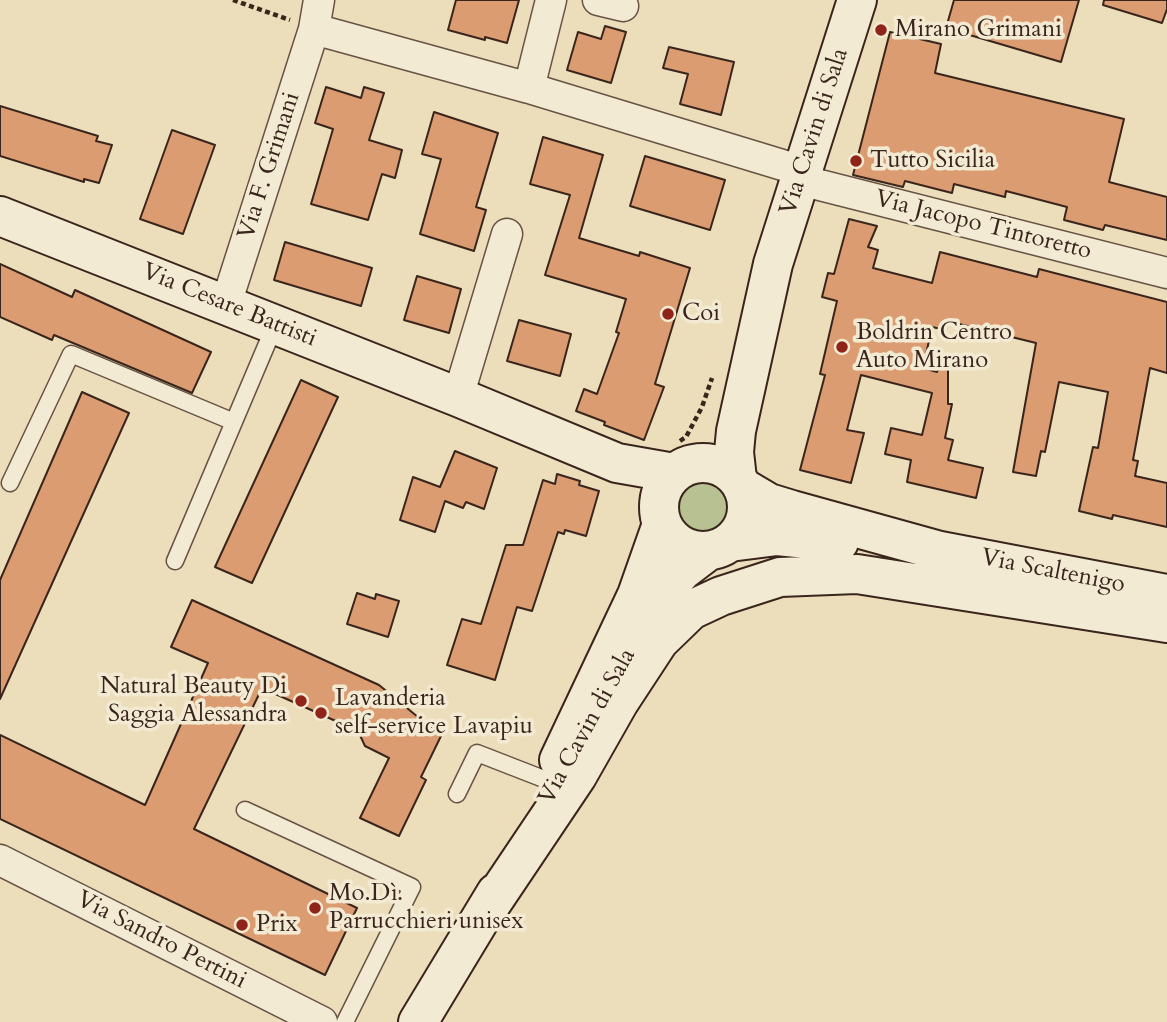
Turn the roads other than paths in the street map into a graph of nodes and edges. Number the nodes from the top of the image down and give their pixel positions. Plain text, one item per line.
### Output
1 (551, 0) edge
2 (857, 0) edge
3 (317, 14) edge
4 (529, 88) junction
5 (802, 174) junction
6 (0, 215) edge
7 (507, 234) dead end
8 (773, 264) junction
9 (1167, 273) edge
10 (226, 304) junction
11 (276, 324) junction
12 (458, 397) junction
13 (234, 422) junction
14 (617, 463) junction
15 (682, 468) junction
16 (10, 483) dead end
17 (740, 483) junction
18 (660, 517) junction
19 (719, 547) junction
20 (940, 551) junction
21 (175, 561) dead end
22 (1167, 594) edge
23 (1167, 624) edge
24 (549, 781) junction
25 (457, 794) dead end
26 (245, 810) dead end
27 (0, 860) edge
28 (483, 916) junction
29 (322, 1022) edge
30 (345, 1022) edge
31 (418, 1022) edge

1 - 4 street
2 - 5 main road, Via Cavin di Sala
3 - 4 street
3 - 10 street, Via F. Grimani
4 - 5 street
5 - 8 main road, Via Cavin di Sala
5 - 9 street, Via Jacopo Tintoretto
6 - 10 main road, Via Cesare Battisti
7 - 12 street
8 - 15 main road, Via Cavin di Sala
8 - 17 main road, Via Cavin di Sala
10 - 11 main road, Via Cesare Battisti
11 - 12 main road, Via Cesare Battisti
11 - 13 lane
12 - 14 main road, Via Cesare Battisti
13 - 16 lane
13 - 21 lane
14 - 15 main road, Via Cesare Battisti
14 - 18 main road, Via Cesare Battisti
15 - 17 main road
15 - 18 main road
17 - 19 main road
17 - 20 main road, Via Scaltenigo
18 - 19 main road
18 - 24 main road, Via Cavin di Sala
19 - 20 main road, Via Scaltenigo
19 - 28 main road, Via Cavin di Sala
20 - 22 main road, Via Scaltenigo
23 - 28 main road
24 - 25 lane
24 - 28 main road, Via Cavin di Sala
26 - 30 lane
27 - 29 street, Via Sandro Pertini
28 - 31 main road, Via Cavin di Sala

